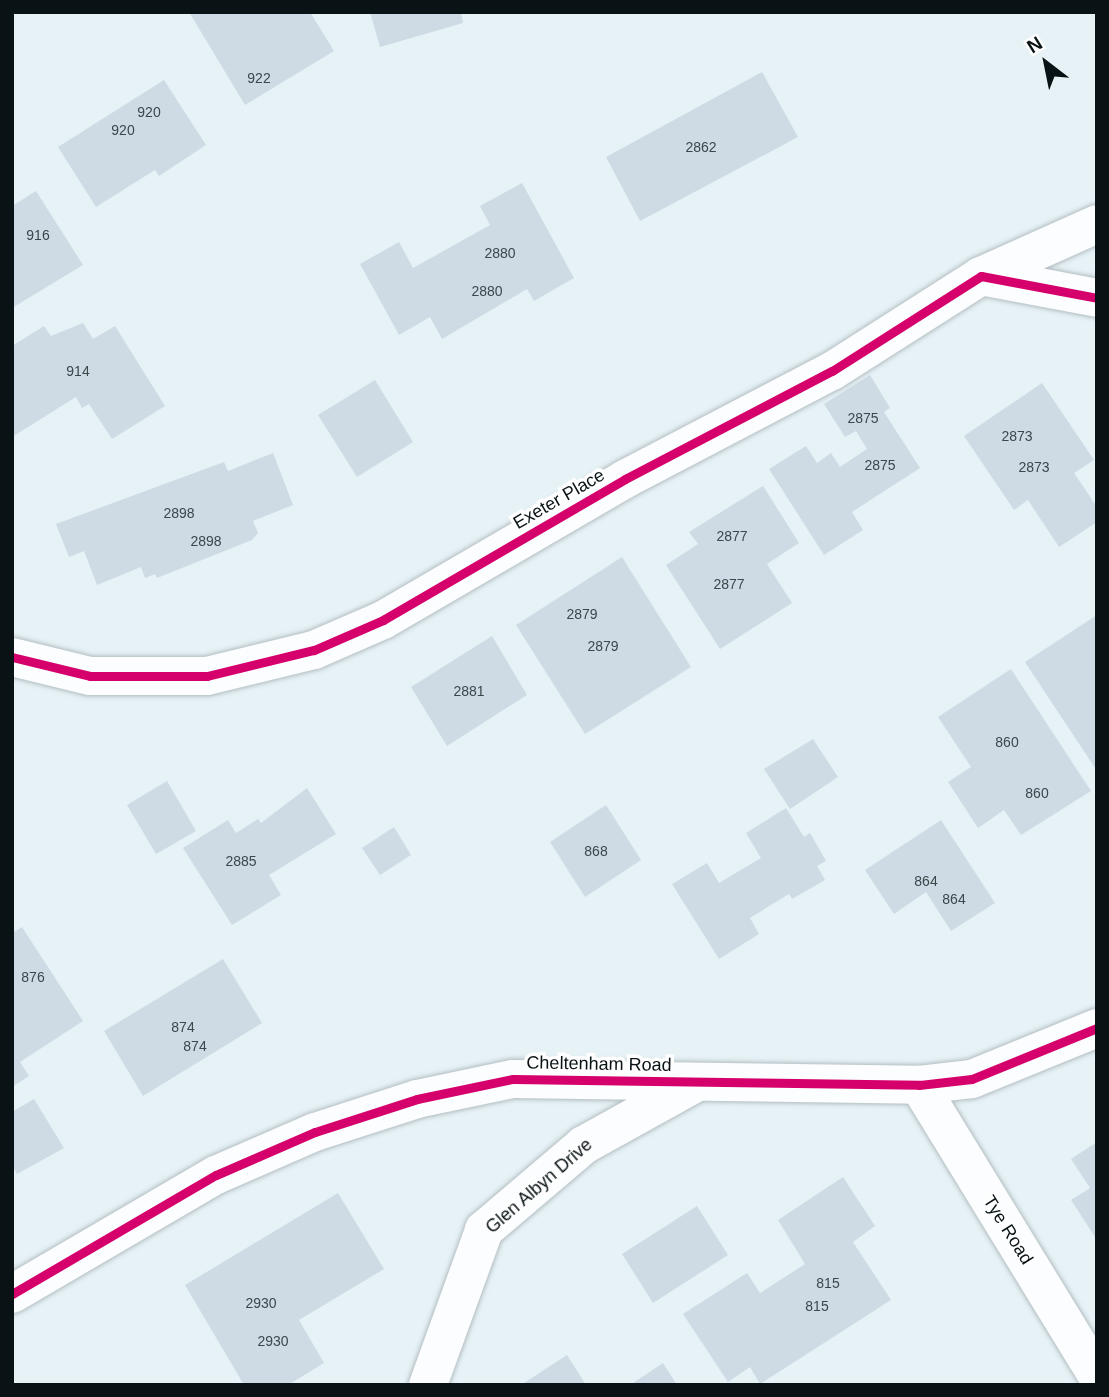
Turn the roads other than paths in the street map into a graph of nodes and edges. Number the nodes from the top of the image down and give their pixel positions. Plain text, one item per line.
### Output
1 (1097, 224) edge
2 (981, 276) junction
3 (1097, 298) edge
4 (12, 657) edge
5 (1097, 1028) edge
6 (699, 1081) junction
7 (919, 1085) junction
8 (12, 1294) edge
9 (1097, 1375) edge
10 (428, 1385) edge

1 - 2 street, Exeter Place
2 - 3 street
2 - 4 street, Exeter Place
5 - 7 street, Cheltenham Road
6 - 7 street, Cheltenham Road
6 - 8 street, Cheltenham Road
6 - 10 street, Glen Albyn Drive
7 - 9 street, Tye Road

